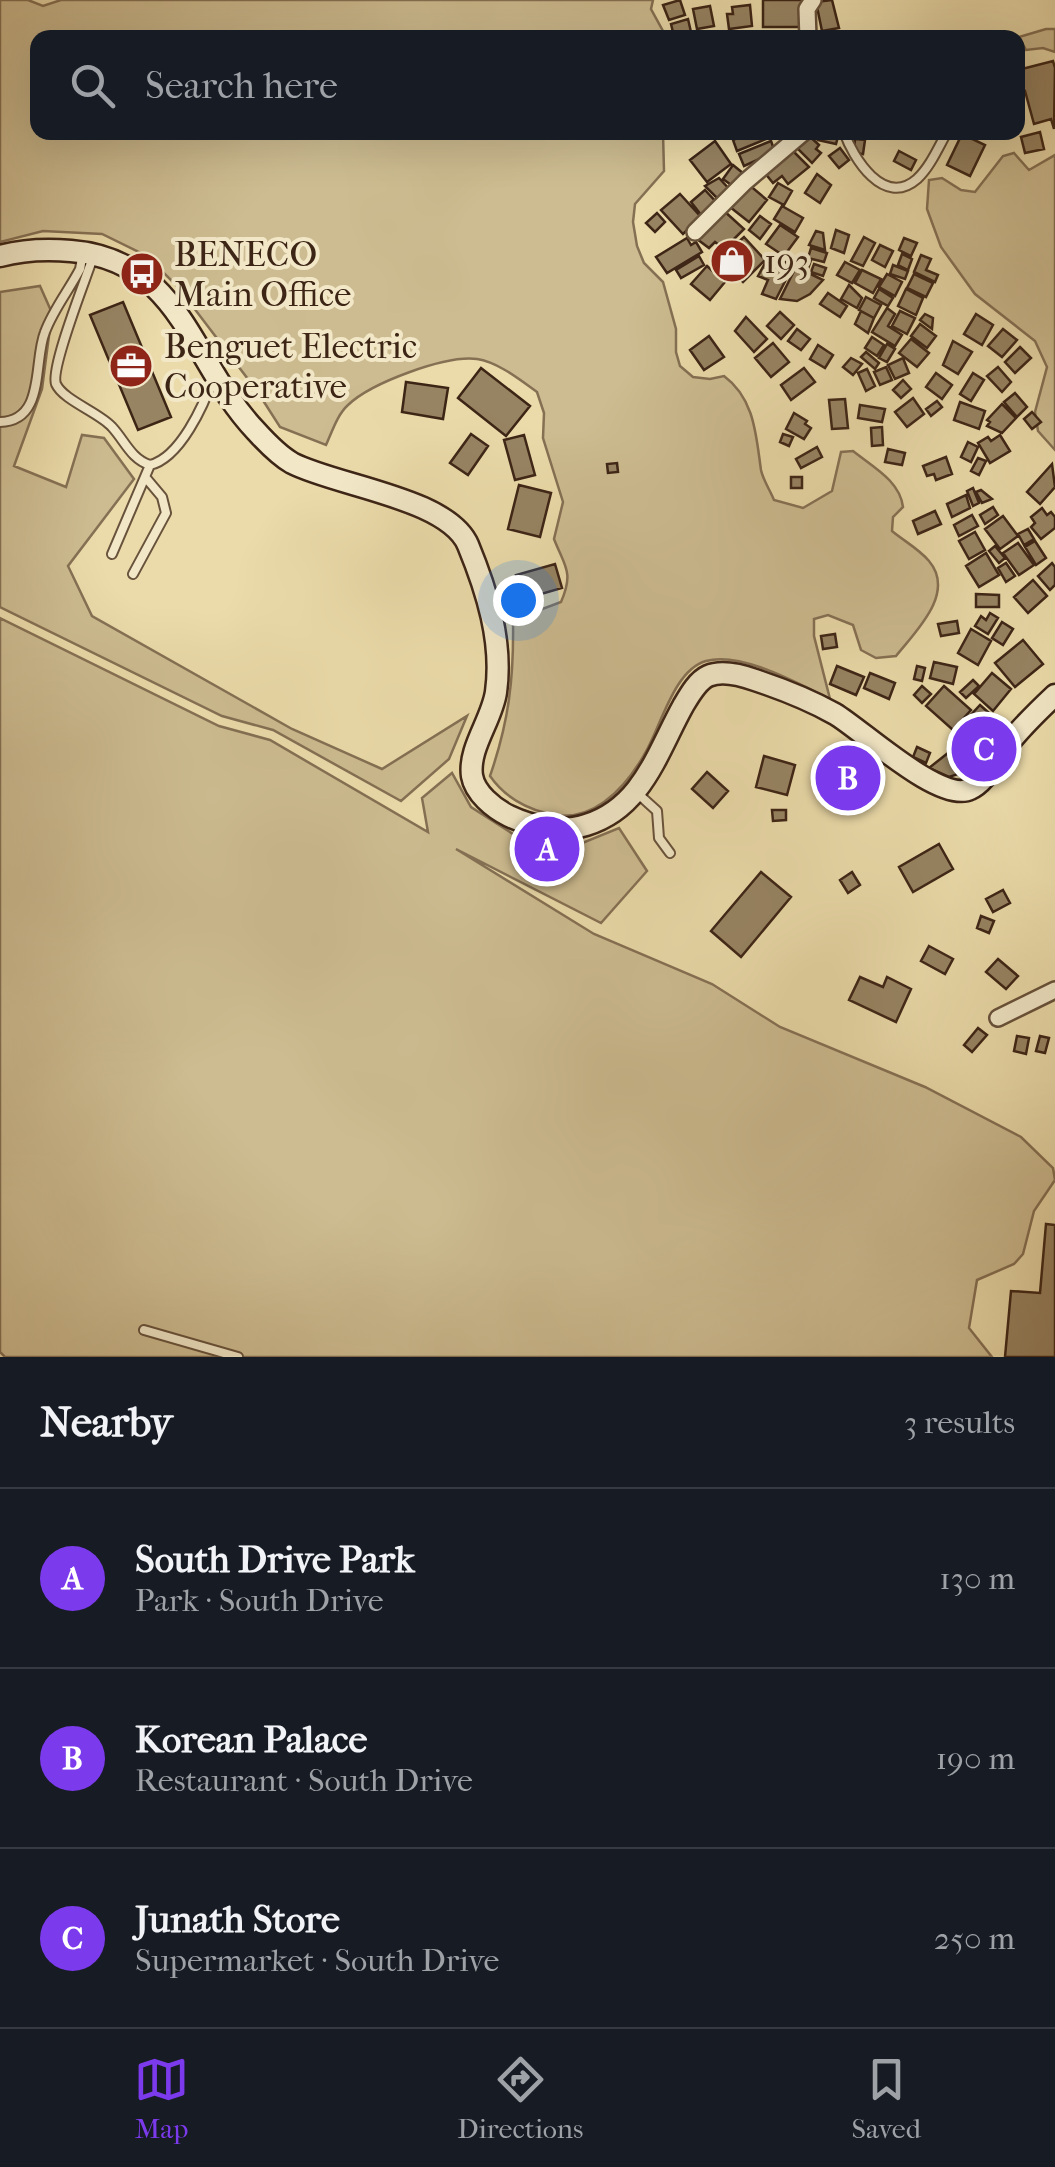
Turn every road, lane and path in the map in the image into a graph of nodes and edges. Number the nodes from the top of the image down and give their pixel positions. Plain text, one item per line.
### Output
1 (813, 0) edge
2 (808, 30) edge
3 (795, 140) edge
4 (848, 140) edge
5 (942, 140) edge
6 (696, 232) dead end
7 (88, 252) junction
8 (0, 256) edge
9 (214, 374) junction
10 (0, 422) edge
11 (150, 465) junction
12 (146, 478) junction
13 (112, 554) dead end
14 (133, 574) dead end
15 (1055, 695) edge
16 (636, 792) junction
17 (670, 853) dead end
18 (1055, 990) edge
19 (998, 1018) dead end
20 (144, 1330) dead end
21 (238, 1357) edge

1 - 2 street
3 - 6 street
4 - 5 lane
7 - 8 main road
7 - 9 main road
7 - 10 lane
7 - 11 lane
9 - 11 lane
9 - 16 main road
11 - 12 lane
12 - 13 lane
12 - 14 lane
15 - 16 main road
16 - 17 lane
18 - 19 street
20 - 21 lane

